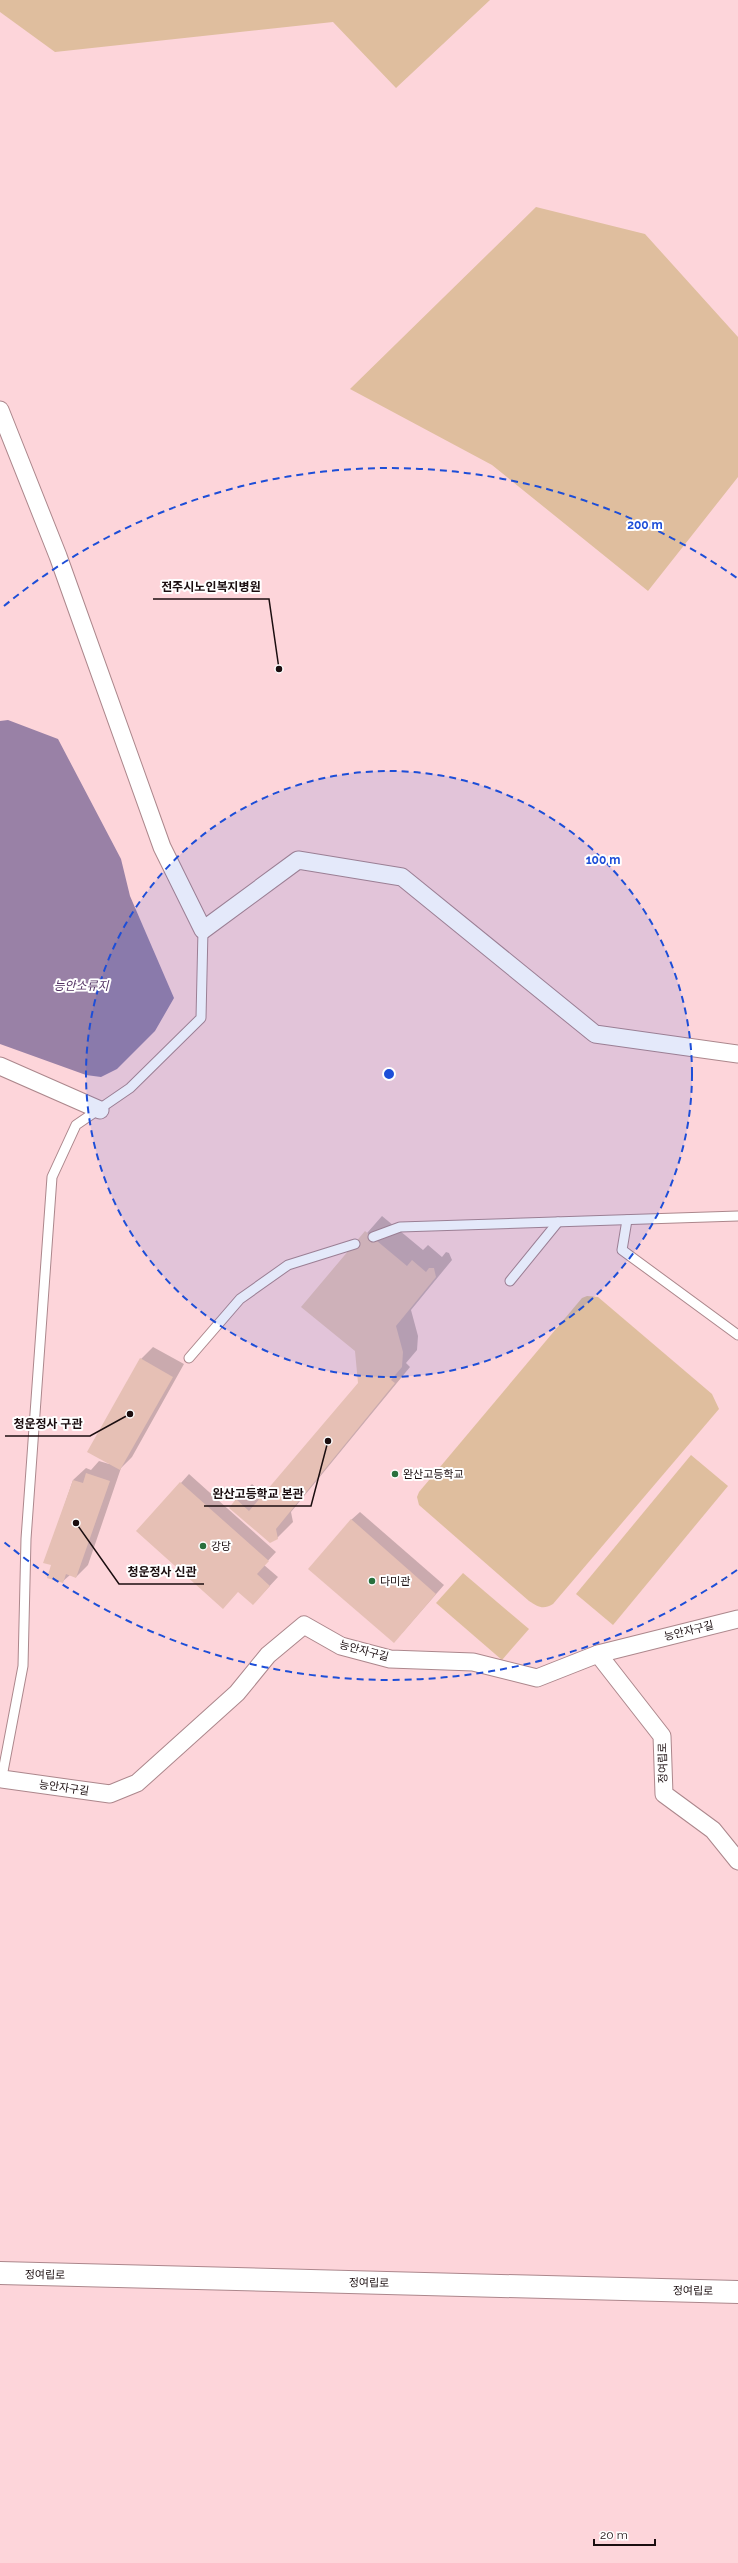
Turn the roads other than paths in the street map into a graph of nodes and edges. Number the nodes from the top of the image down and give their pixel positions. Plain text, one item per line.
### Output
1 (0, 410) edge
2 (203, 930) junction
3 (738, 1054) edge
4 (0, 1066) edge
5 (100, 1110) junction
6 (738, 1216) edge
7 (627, 1220) junction
8 (558, 1222) junction
9 (373, 1237) dead end
10 (355, 1244) dead end
11 (510, 1281) dead end
12 (738, 1335) edge
13 (189, 1358) dead end
14 (738, 1619) edge
15 (598, 1654) junction
16 (1, 1781) edge
17 (738, 1861) edge
18 (0, 2273) edge
19 (738, 2292) edge

1 - 2 street
2 - 3 street
2 - 5 lane
4 - 5 street
5 - 16 lane
6 - 7 lane
7 - 8 lane
7 - 12 lane
8 - 9 lane
8 - 11 lane
10 - 13 lane
14 - 15 street, 능안자구길
15 - 16 street, 능안자구길
15 - 17 street, 정여립로
18 - 19 street, 정여립로

